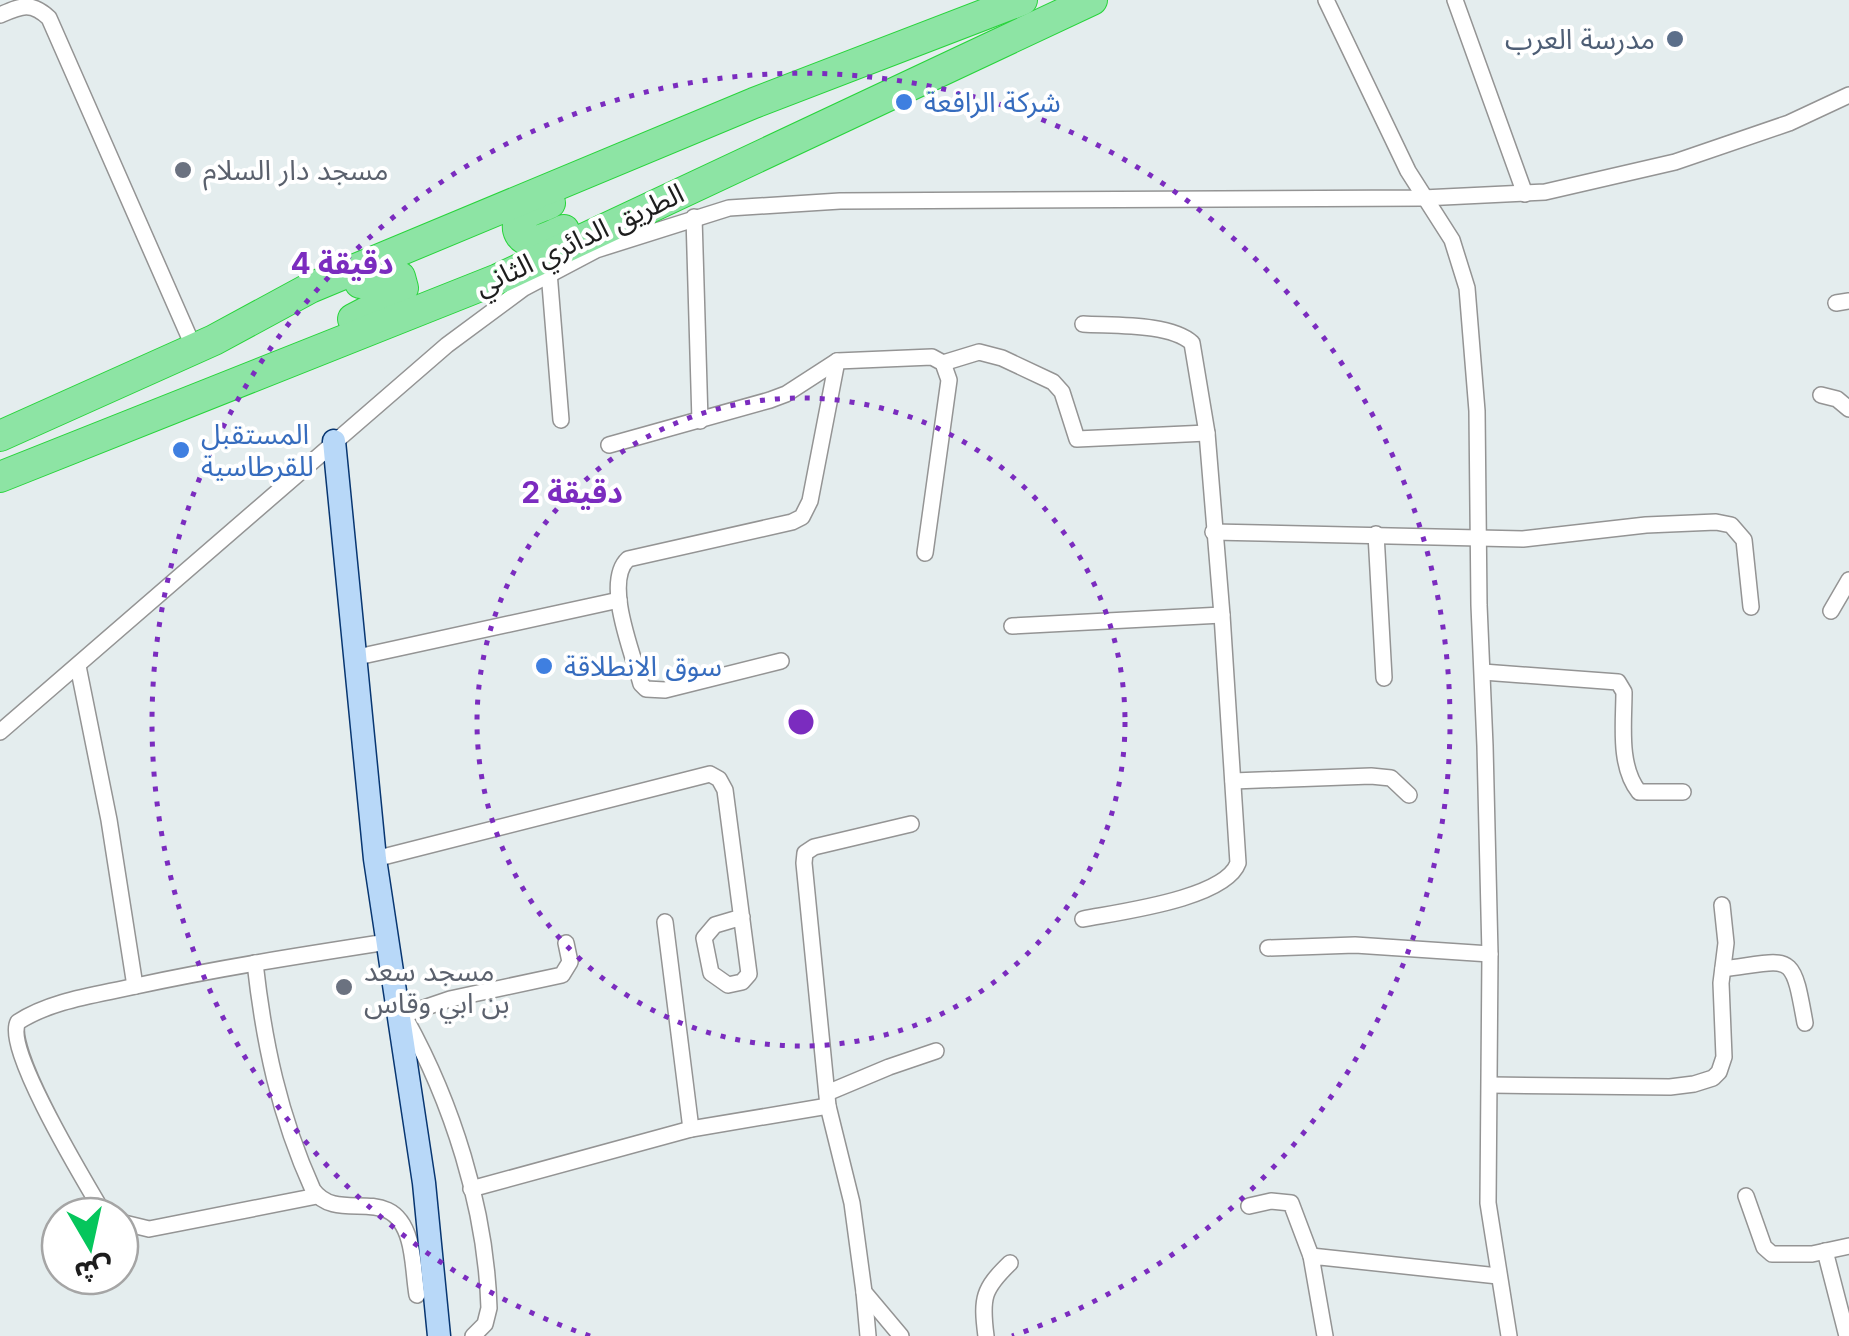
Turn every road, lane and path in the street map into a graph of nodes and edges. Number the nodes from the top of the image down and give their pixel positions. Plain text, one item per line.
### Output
1 (1022, 0) edge
2 (1092, 0) edge
3 (1326, 0) edge
4 (1455, 0) edge
5 (0, 15) edge
6 (1849, 95) edge
7 (754, 103) junction
8 (767, 152) junction
9 (1524, 194) junction
10 (1423, 198) junction
11 (694, 216) junction
12 (549, 272) junction
13 (1083, 324) dead end
14 (204, 344) junction
15 (838, 361) junction
16 (944, 364) junction
17 (1821, 395) dead end
18 (1849, 409) edge
19 (560, 420) dead end
20 (700, 421) junction
21 (1206, 433) junction
22 (0, 436) edge
23 (334, 441) junction
24 (609, 445) dead end
25 (0, 467) edge
26 (0, 477) edge
27 (1213, 532) junction
28 (1376, 534) junction
29 (1478, 538) junction
30 (925, 553) dead end
31 (1849, 580) edge
32 (618, 600) junction
33 (1751, 607) dead end
34 (1831, 611) dead end
35 (1222, 615) junction
36 (1012, 626) dead end
37 (354, 658) junction
38 (780, 661) dead end
39 (78, 666) junction
40 (1482, 672) junction
41 (1384, 678) dead end
42 (0, 732) edge
43 (1233, 781) junction
44 (1683, 792) dead end
45 (1409, 795) dead end
46 (911, 824) dead end
47 (375, 859) junction
48 (1722, 905) dead end
49 (742, 917) dead end
50 (1083, 919) dead end
51 (665, 922) dead end
52 (386, 942) junction
53 (566, 942) dead end
54 (1268, 948) dead end
55 (1490, 954) junction
56 (255, 962) junction
57 (1723, 969) junction
58 (135, 986) junction
59 (399, 1006) junction
60 (1804, 1023) dead end
61 (936, 1052) dead end
62 (1490, 1085) junction
63 (828, 1100) junction
64 (691, 1130) junction
65 (471, 1190) junction
66 (93, 1196) edge
67 (317, 1196) junction
68 (1746, 1196) dead end
69 (1249, 1206) dead end
70 (140, 1226) edge
71 (1849, 1246) edge
72 (1826, 1251) junction
73 (1311, 1256) junction
74 (1010, 1263) dead end
75 (1498, 1276) junction
76 (864, 1292) junction
77 (417, 1295) dead end
78 (438, 1336) edge
79 (473, 1336) edge
80 (868, 1336) edge
81 (900, 1336) edge
82 (986, 1336) edge
83 (1325, 1336) edge
84 (1509, 1336) edge
85 (1847, 1336) edge

1 - 7 highway, الطريق الدائري الثاني
2 - 8 highway, الطريق الدائري الثاني
3 - 10 street
4 - 9 street
5 - 14 street
6 - 9 street
7 - 8 highway
7 - 14 highway, الطريق الدائري الثاني
8 - 26 highway, الطريق الدائري الثاني
9 - 10 street
10 - 11 street
10 - 29 street
11 - 12 street
11 - 20 street
12 - 19 street
12 - 23 street
13 - 21 street
14 - 22 highway, الطريق الدائري الثاني
14 - 25 highway
15 - 16 street
15 - 20 street
15 - 32 street
16 - 21 street
16 - 30 street
17 - 18 street
20 - 24 street
21 - 27 street
23 - 37 street
23 - 39 street
27 - 28 street
27 - 35 street
28 - 29 street
28 - 41 street
29 - 33 street
29 - 40 street
31 - 34 street
32 - 37 street
32 - 38 street
35 - 36 street
35 - 43 street
37 - 47 street
39 - 42 street
39 - 58 street
40 - 44 street
40 - 55 street
43 - 45 street
43 - 50 street
46 - 63 street
47 - 49 street
47 - 52 street
48 - 57 street
51 - 64 street
52 - 56 street
52 - 59 street
53 - 59 street
54 - 55 street
55 - 62 street
56 - 58 street
56 - 67 street
57 - 60 street
57 - 62 street
58 - 66 street
59 - 65 street
59 - 78 street
61 - 63 street
62 - 75 street
63 - 64 street
63 - 76 street
64 - 65 street
65 - 79 street
67 - 70 street
67 - 77 street
68 - 72 street
69 - 73 street
71 - 72 street
72 - 85 street
73 - 75 street
73 - 83 street
74 - 82 street
75 - 84 street
76 - 80 street
76 - 81 street

